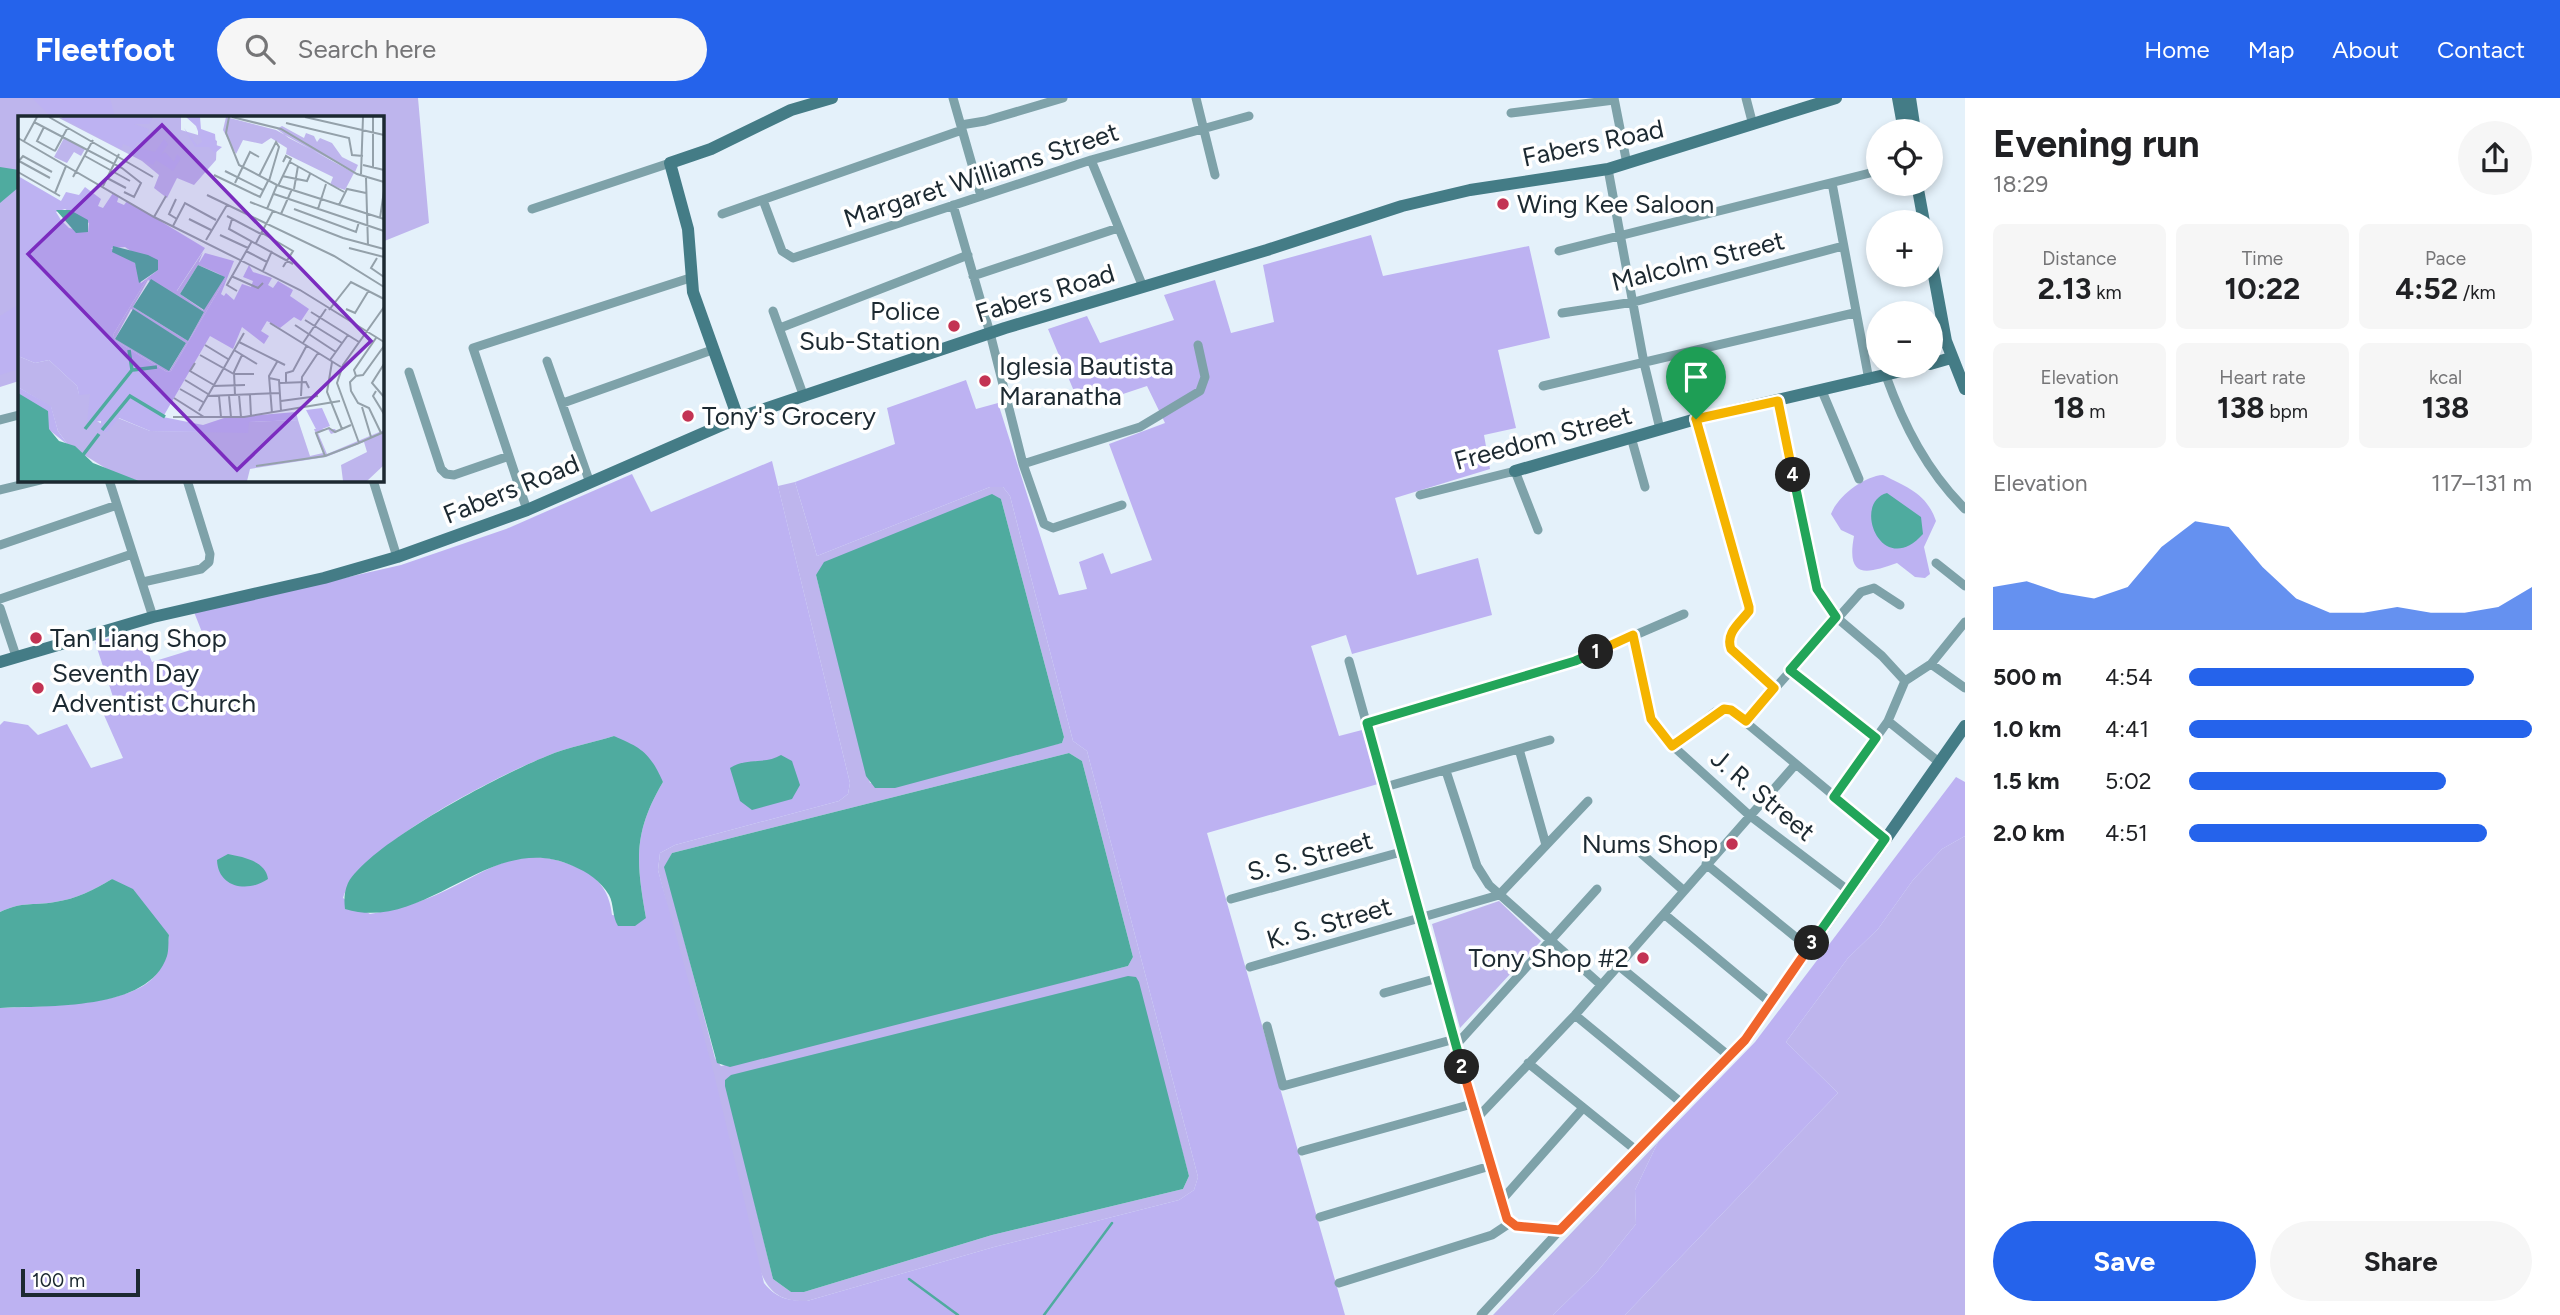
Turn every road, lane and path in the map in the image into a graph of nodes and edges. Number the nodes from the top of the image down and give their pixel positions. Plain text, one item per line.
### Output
1 (832, 98) edge
2 (953, 98) edge
3 (1063, 98) edge
4 (1196, 98) edge
5 (1533, 98) edge
6 (1746, 98) edge
7 (1836, 98) edge
8 (1898, 98) edge
9 (1910, 98) edge
10 (1614, 99) edge
11 (1536, 109) junction
12 (1511, 113) dead end
13 (1249, 116) dead end
14 (1902, 119) edge
15 (1913, 119) edge
16 (1753, 125) junction
17 (962, 127) junction
18 (1204, 129) junction
19 (1091, 160) junction
20 (670, 163) junction
21 (1627, 164) junction
22 (1608, 169) junction
23 (1866, 174) edge
24 (1215, 175) dead end
25 (1832, 183) junction
26 (981, 196) junction
27 (763, 200) junction
28 (953, 205) junction
29 (532, 209) dead end
30 (722, 214) dead end
31 (1118, 228) junction
32 (1621, 236) junction
33 (1843, 246) junction
34 (1559, 251) dead end
35 (968, 256) junction
36 (974, 276) junction
37 (690, 278) junction
38 (1937, 287) edge
39 (1143, 288) junction
40 (1634, 302) junction
41 (773, 311) dead end
42 (1562, 313) dead end
43 (1854, 313) junction
44 (780, 328) junction
45 (990, 333) junction
46 (1198, 345) dead end
47 (712, 350) junction
48 (1951, 358) junction
49 (1943, 360) edge
50 (547, 361) dead end
51 (1644, 363) junction
52 (409, 372) dead end
53 (1878, 378) edge
54 (1887, 378) edge
55 (1869, 380) junction
56 (1544, 386) dead end
57 (1965, 389) edge
58 (1822, 391) junction
59 (804, 397) junction
60 (1778, 401) junction
61 (563, 403) junction
62 (18, 415) edge
63 (738, 418) junction
64 (1696, 419) junction
65 (0, 420) edge
66 (1660, 429) junction
67 (1631, 437) junction
68 (509, 456) junction
69 (1023, 464) junction
70 (1515, 471) junction
71 (1859, 479) dead end
72 (37, 481) edge
73 (109, 481) edge
74 (187, 481) edge
75 (373, 481) edge
76 (590, 483) junction
77 (1645, 487) dead end
78 (0, 490) edge
79 (1420, 495) dead end
80 (117, 505) junction
81 (1122, 505) dead end
82 (1965, 509) edge
83 (527, 510) junction
84 (1538, 530) dead end
85 (0, 545) edge
86 (132, 554) junction
87 (397, 557) junction
88 (1936, 563) dead end
89 (143, 582) junction
90 (1965, 586) edge
91 (0, 599) edge
92 (1900, 605) dead end
93 (1, 614) edge
94 (1684, 614) dead end
95 (153, 617) junction
96 (1836, 617) junction
97 (1965, 622) edge
98 (1633, 635) junction
99 (16, 656) junction
100 (1349, 661) dead end
101 (0, 662) edge
102 (1931, 664) junction
103 (1790, 670) junction
104 (1905, 681) junction
105 (1774, 688) junction
106 (1965, 688) edge
107 (1746, 721) junction
108 (1888, 721) junction
109 (1367, 723) junction
110 (1965, 726) edge
111 (1876, 738) junction
112 (1550, 740) dead end
113 (1672, 746) junction
114 (1519, 749) junction
115 (1940, 763) junction
116 (1794, 765) junction
117 (1446, 771) junction
118 (1385, 787) junction
119 (1834, 797) junction
120 (1588, 801) dead end
121 (1749, 815) junction
122 (1885, 839) junction
123 (1546, 845) junction
124 (1634, 847) dead end
125 (1401, 852) junction
126 (1706, 864) junction
127 (1597, 890) dead end
128 (1683, 890) junction
129 (1849, 891) junction
130 (1499, 895) junction
131 (1231, 899) dead end
132 (1664, 914) junction
133 (1422, 917) junction
134 (1550, 939) junction
135 (1809, 948) junction
136 (1619, 966) junction
137 (1250, 967) dead end
138 (1438, 978) junction
139 (1601, 985) junction
140 (1384, 993) dead end
141 (1771, 1003) junction
142 (1575, 1015) junction
143 (1267, 1026) dead end
144 (1455, 1042) junction
145 (1730, 1056) junction
146 (1528, 1063) junction
147 (1472, 1104) junction
148 (1683, 1104) junction
149 (1583, 1108) junction
150 (1477, 1118) junction
151 (1302, 1151) dead end
152 (1637, 1151) junction
153 (1490, 1166) junction
154 (1500, 1202) junction
155 (1320, 1217) dead end
156 (1510, 1223) junction
157 (1560, 1230) junction
158 (1339, 1283) dead end
159 (1481, 1315) edge

1 - 20 main road
2 - 17 street
3 - 17 street
4 - 18 street
5 - 11 street
6 - 16 street
7 - 16 main road, Fabers Road
8 - 14 main road
9 - 15 main road
10 - 11 street
10 - 21 street
11 - 12 street
13 - 18 street, Margaret Williams Street
16 - 21 main road, Fabers Road
17 - 26 street
17 - 27 street
18 - 19 street, Margaret Williams Street
18 - 24 street
19 - 26 street, Margaret Williams Street
19 - 31 street
20 - 29 street
20 - 37 main road
21 - 22 main road, Fabers Road
22 - 32 street
22 - 39 main road, Fabers Road
23 - 25 street
25 - 32 street
25 - 33 street
26 - 28 street, Margaret Williams Street
27 - 28 street, Margaret Williams Street
27 - 30 street
28 - 35 street
31 - 36 street
31 - 39 street
32 - 34 street
32 - 40 street
33 - 40 street, Malcolm Street
33 - 43 street
35 - 36 street
35 - 44 street
36 - 45 street
37 - 47 main road
37 - 68 street
38 - 48 main road
39 - 45 main road, Fabers Road
40 - 42 street, Malcolm Street
40 - 51 street
41 - 44 street
43 - 51 street
43 - 55 street
44 - 59 street
45 - 59 main road, Fabers Road
45 - 69 street
46 - 69 street
47 - 61 street
47 - 63 main road
48 - 49 main road
48 - 57 main road
50 - 61 street
51 - 56 street
51 - 66 street
52 - 68 street
53 - 55 main road, Freedom Street
54 - 82 street
55 - 58 main road, Freedom Street
58 - 60 main road, Freedom Street
58 - 71 street
59 - 63 main road, Fabers Road
60 - 64 main road, Freedom Street
60 - 96 street
61 - 76 street
62 - 65 street
63 - 76 main road, Fabers Road
64 - 66 main road, Freedom Street
64 - 105 street
66 - 67 main road, Freedom Street
67 - 70 main road, Freedom Street
67 - 77 street
68 - 83 street
69 - 81 street
70 - 79 street, Freedom Street
70 - 84 street
72 - 78 street
73 - 80 street
74 - 89 street
75 - 87 street
76 - 83 main road, Fabers Road
80 - 85 street
80 - 86 street
83 - 87 main road, Fabers Road
86 - 89 street
86 - 91 street
87 - 95 main road, Fabers Road
88 - 90 street
89 - 95 street
92 - 96 street
93 - 99 street
94 - 98 street
95 - 99 main road, Fabers Road
96 - 103 street
96 - 104 street
97 - 102 street
98 - 109 street
98 - 113 street, J. R. Street
99 - 101 main road, Fabers Road
100 - 109 street
102 - 104 street
102 - 106 street
103 - 105 street
103 - 111 street
104 - 108 street
105 - 107 street
107 - 113 street
107 - 116 street
108 - 111 street
108 - 115 street
109 - 118 street
110 - 115 main road
111 - 119 street
112 - 114 street
113 - 121 street, J. R. Street
114 - 117 street
114 - 123 street
115 - 122 main road
116 - 119 street
116 - 121 street
117 - 118 street
117 - 130 street
118 - 125 street
119 - 122 street
120 - 123 street
121 - 126 street
121 - 129 street, J. R. Street
122 - 129 main road
123 - 130 street
124 - 128 street
125 - 131 street, S. S. Street
125 - 133 street
126 - 128 street
126 - 135 street
127 - 134 street
128 - 132 street
129 - 135 main road
130 - 133 street, K. S. Street
130 - 134 street
132 - 136 street
132 - 141 street
133 - 137 street, K. S. Street
133 - 138 street
134 - 139 street
134 - 144 street
135 - 141 main road
136 - 139 street
136 - 145 street
138 - 140 street
138 - 144 street
139 - 142 street
141 - 145 main road
142 - 146 street
142 - 148 street
143 - 144 street
144 - 147 street
145 - 148 main road
146 - 149 street
146 - 150 street
147 - 150 street
147 - 151 street
148 - 152 main road
149 - 152 street
149 - 154 street
150 - 153 street
152 - 157 main road
153 - 154 street
153 - 155 street
154 - 156 street
156 - 157 street
156 - 158 street
157 - 159 street

